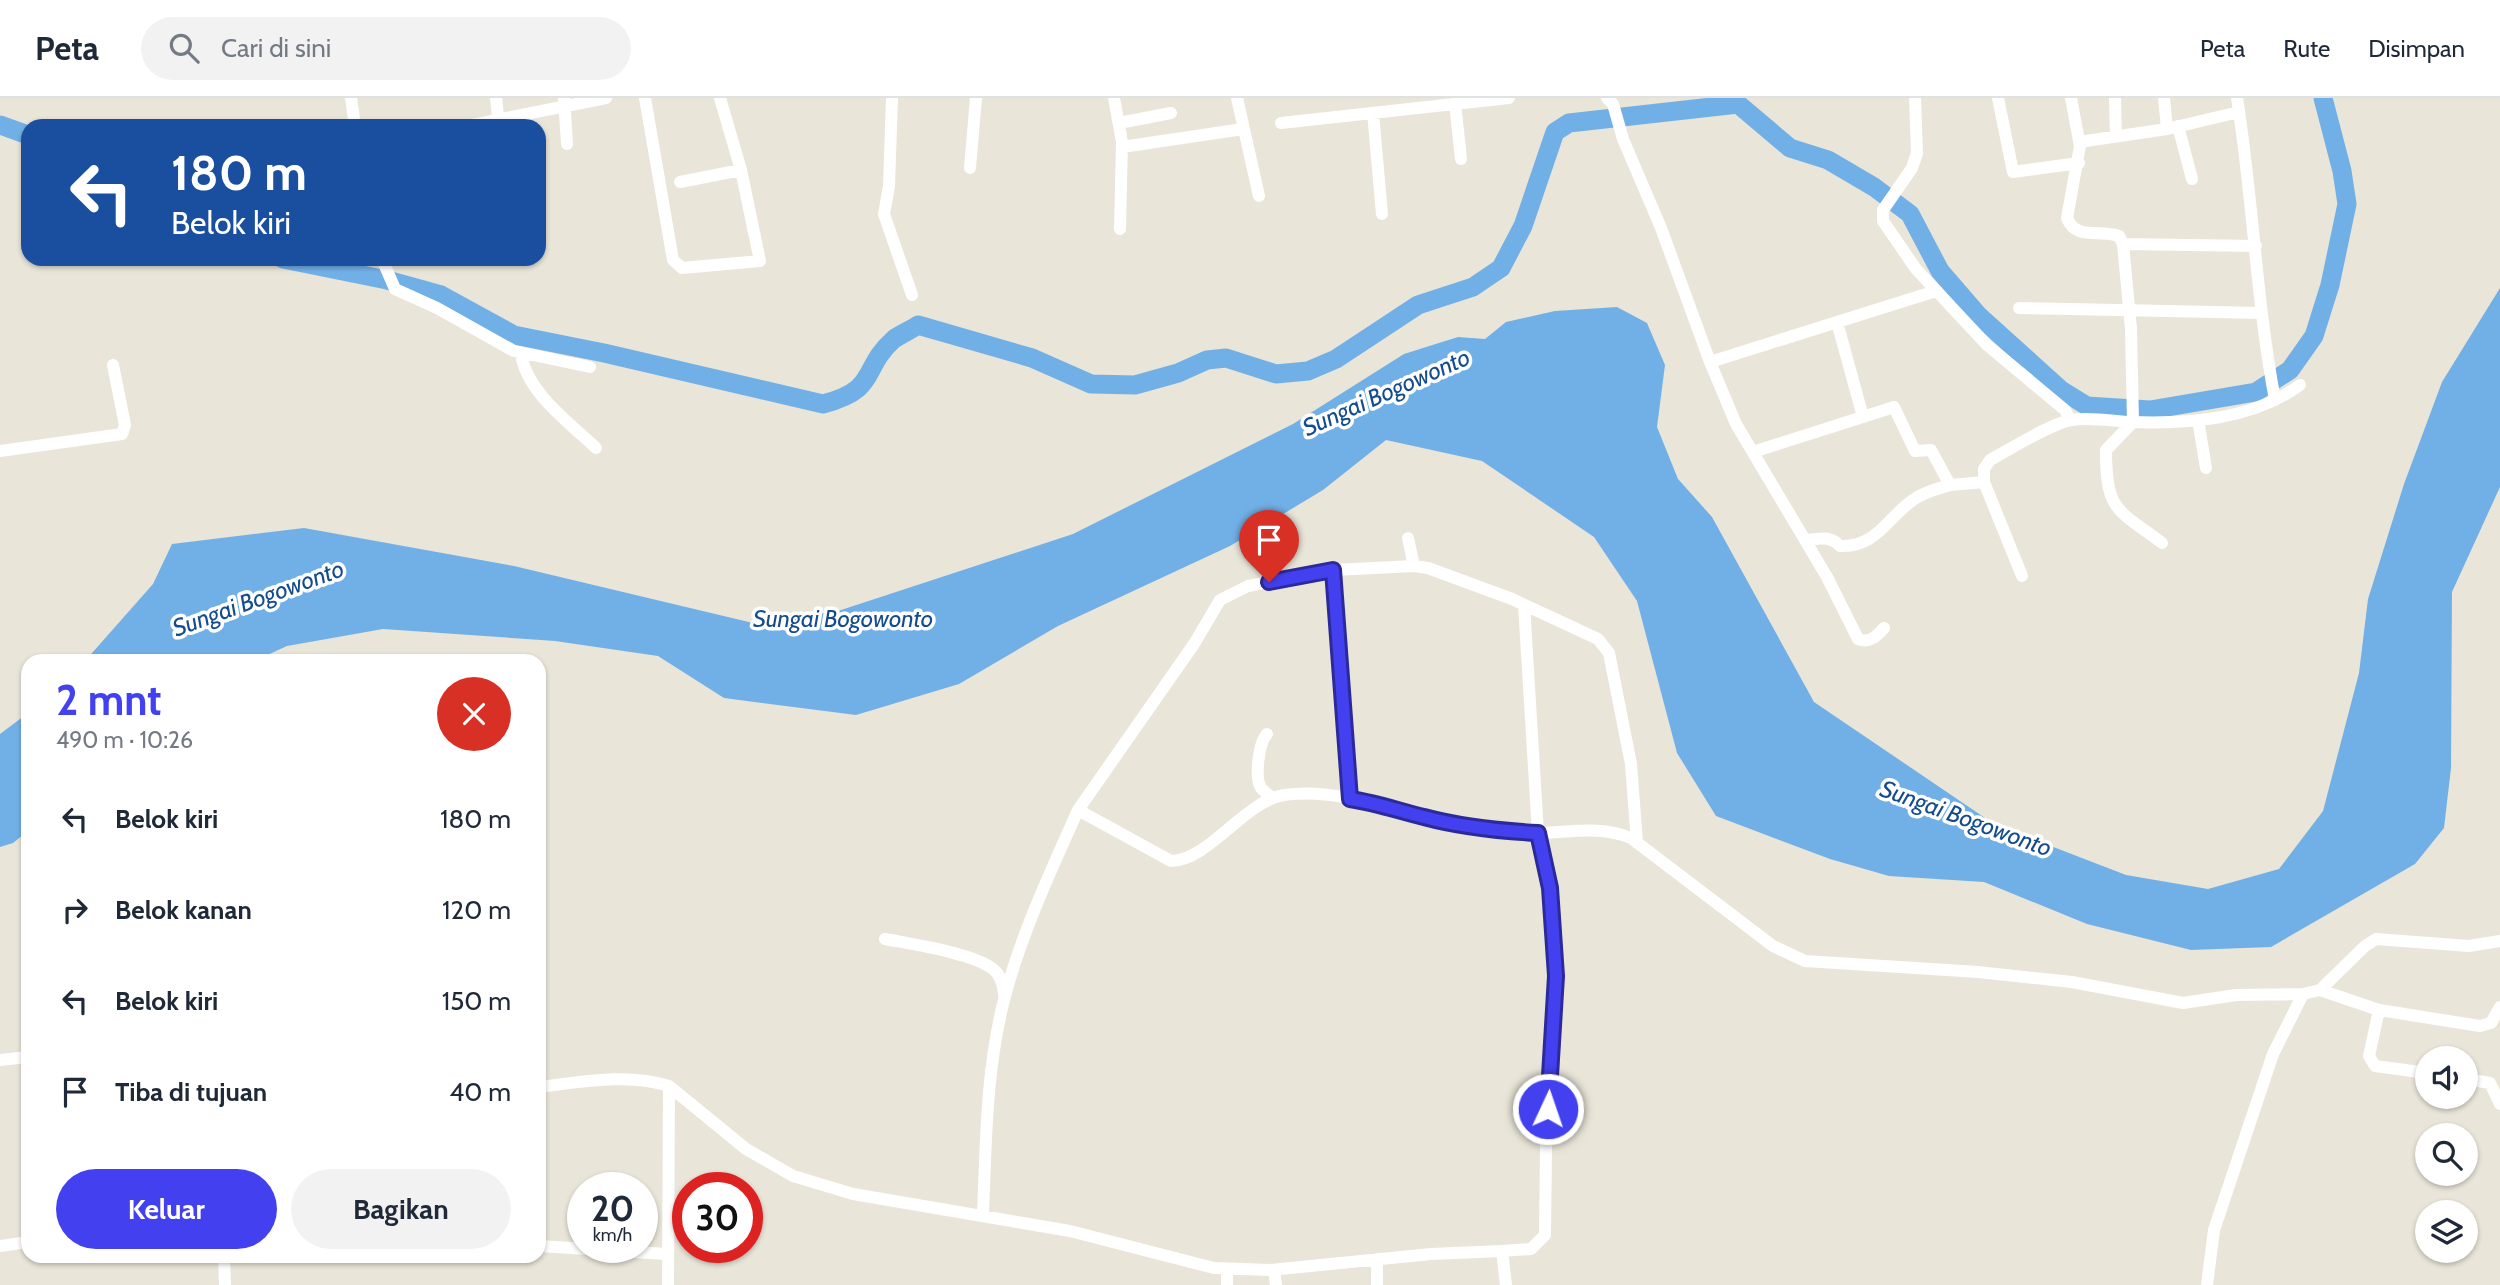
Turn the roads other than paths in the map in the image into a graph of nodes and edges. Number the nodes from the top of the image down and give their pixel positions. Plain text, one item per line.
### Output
1 (351, 98) edge
2 (496, 98) edge
3 (606, 98) edge
4 (645, 98) edge
5 (720, 98) edge
6 (892, 98) edge
7 (976, 98) edge
8 (1114, 98) edge
9 (1237, 98) edge
10 (1509, 98) edge
11 (1607, 98) edge
12 (1915, 98) edge
13 (1998, 98) edge
14 (2071, 98) edge
15 (2115, 98) edge
16 (2164, 98) edge
17 (2237, 98) edge
18 (1478, 99) edge
19 (564, 102) edge
20 (1455, 103) junction
21 (2239, 112) junction
22 (1171, 113) dead end
23 (1373, 113) junction
24 (354, 119) edge
25 (498, 119) edge
26 (511, 119) edge
27 (1119, 123) junction
28 (1281, 123) dead end
29 (2173, 128) junction
30 (1242, 130) junction
31 (2116, 136) junction
32 (2079, 142) junction
33 (567, 144) dead end
34 (1122, 147) junction
35 (1461, 159) dead end
36 (2079, 163) junction
37 (970, 168) dead end
38 (741, 170) junction
39 (2192, 180) dead end
40 (680, 182) dead end
41 (1259, 196) dead end
42 (1382, 214) dead end
43 (1120, 229) dead end
44 (2123, 244) junction
45 (2256, 246) junction
46 (385, 266) edge
47 (1936, 291) junction
48 (912, 295) dead end
49 (2019, 308) dead end
50 (2129, 312) junction
51 (2262, 313) junction
52 (1837, 322) junction
53 (521, 354) junction
54 (1710, 362) junction
55 (113, 365) dead end
56 (590, 367) dead end
57 (2300, 385) dead end
58 (2275, 400) junction
59 (1864, 417) junction
60 (2133, 419) junction
61 (2070, 420) junction
62 (2198, 420) junction
63 (596, 448) dead end
64 (0, 451) edge
65 (1753, 452) junction
66 (2206, 468) dead end
67 (1984, 482) junction
68 (1950, 485) junction
69 (1408, 538) dead end
70 (1806, 540) junction
71 (2162, 543) dead end
72 (1414, 566) junction
73 (1333, 570) junction
74 (2022, 576) dead end
75 (1524, 605) junction
76 (1884, 628) dead end
77 (1267, 734) dead end
78 (1273, 798) junction
79 (1350, 799) junction
80 (1078, 810) junction
81 (1538, 833) junction
82 (1637, 843) junction
83 (884, 939) dead end
84 (2500, 941) edge
85 (2320, 990) junction
86 (2303, 994) junction
87 (1004, 1001) junction
88 (2500, 1007) edge
89 (2379, 1010) junction
90 (21, 1058) edge
91 (0, 1060) edge
92 (2415, 1071) edge
93 (2478, 1081) edge
94 (546, 1086) edge
95 (669, 1086) junction
96 (2500, 1104) edge
97 (983, 1214) junction
98 (21, 1243) edge
99 (0, 1246) edge
100 (546, 1246) edge
101 (1502, 1251) junction
102 (667, 1254) junction
103 (1377, 1259) junction
104 (223, 1263) edge
105 (1227, 1270) junction
106 (1274, 1270) junction
107 (225, 1285) edge
108 (668, 1285) edge
109 (1227, 1285) edge
110 (1276, 1285) edge
111 (1377, 1285) edge
112 (1506, 1285) edge
113 (2207, 1285) edge

1 - 24 street
2 - 25 street
3 - 19 street
4 - 38 street
5 - 38 street
6 - 48 street
7 - 37 street
8 - 27 street
9 - 30 street
10 - 18 street
11 - 54 street
12 - 47 street
13 - 36 street
14 - 32 street
15 - 31 street
16 - 29 street
17 - 21 street
18 - 20 street
19 - 26 street
19 - 33 street
20 - 23 street
20 - 35 street
21 - 29 street
21 - 45 street
22 - 27 street
23 - 28 street
23 - 42 street
27 - 34 street
29 - 31 street
29 - 39 street
30 - 34 street
30 - 41 street
31 - 32 street
32 - 36 street
34 - 43 street
36 - 44 street
38 - 40 street
44 - 45 street
44 - 50 street
45 - 51 street
46 - 53 street
47 - 52 street
47 - 61 street
49 - 50 street
50 - 51 street
50 - 60 street
51 - 58 street
52 - 54 street
52 - 59 street
53 - 56 street
53 - 63 street
54 - 65 street
55 - 64 street
57 - 58 street
58 - 62 street
59 - 65 street
59 - 68 street
60 - 61 street
60 - 62 street
60 - 71 street
61 - 67 street
62 - 66 street
65 - 70 street
67 - 68 street
67 - 74 street
68 - 70 street
69 - 72 street
70 - 76 street
72 - 73 street
72 - 75 street
73 - 79 street
73 - 80 street
75 - 81 street
75 - 82 street
77 - 78 street
78 - 79 street
78 - 80 street
79 - 81 street
80 - 87 street
81 - 82 street
81 - 101 street
82 - 86 street
83 - 87 street
84 - 85 street
85 - 86 street
85 - 89 street
86 - 113 street
87 - 97 street
88 - 89 street
89 - 92 street
90 - 91 street
93 - 96 street
94 - 95 street
95 - 97 street
95 - 102 street
97 - 105 street
98 - 99 street
100 - 102 street
101 - 103 street
101 - 112 street
102 - 108 street
103 - 106 street
103 - 111 street
104 - 107 street
105 - 106 street
105 - 109 street
106 - 110 street

